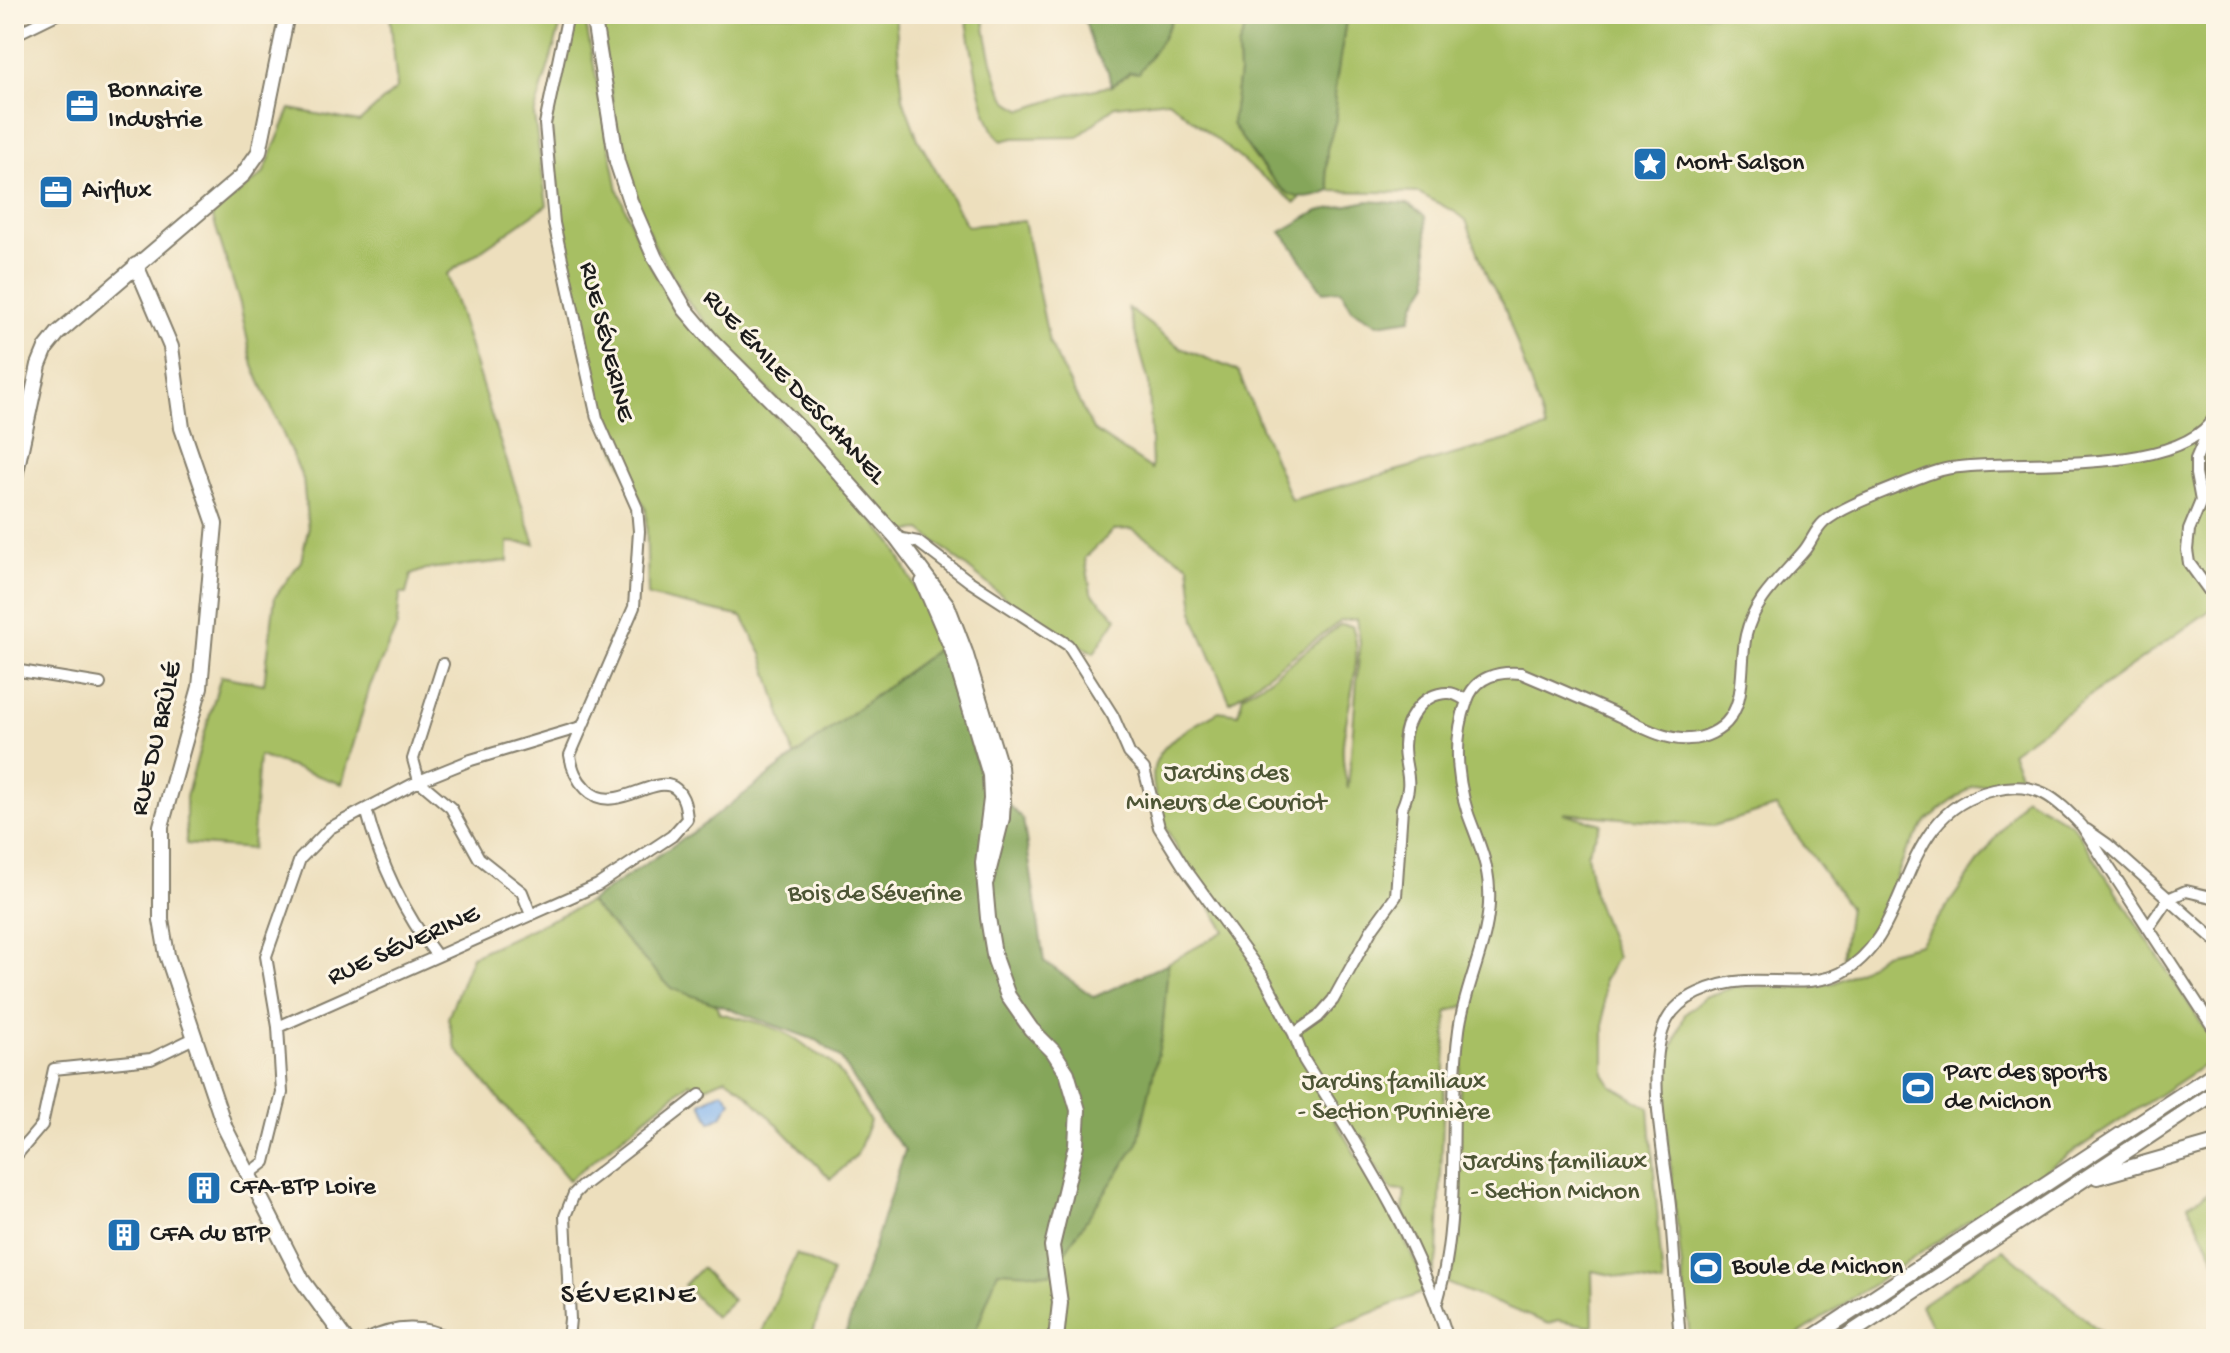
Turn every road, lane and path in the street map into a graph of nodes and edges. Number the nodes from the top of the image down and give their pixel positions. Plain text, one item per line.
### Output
1 (57, 14) edge
2 (287, 14) edge
3 (568, 14) edge
4 (593, 14) edge
5 (14, 35) edge
6 (136, 265) junction
7 (2213, 420) edge
8 (14, 481) edge
9 (897, 538) junction
10 (2216, 600) edge
11 (443, 664) dead end
12 (14, 670) edge
13 (100, 684) dead end
14 (1467, 701) junction
15 (581, 727) junction
16 (419, 781) junction
17 (366, 809) junction
18 (2082, 826) junction
19 (2216, 898) edge
20 (2168, 899) junction
21 (531, 915) junction
22 (2148, 928) junction
23 (2216, 941) edge
24 (437, 956) junction
25 (278, 1027) junction
26 (2216, 1032) edge
27 (1294, 1034) junction
28 (194, 1038) junction
29 (2216, 1072) edge
30 (2216, 1092) edge
31 (700, 1095) dead end
32 (2216, 1143) edge
33 (14, 1158) edge
34 (248, 1175) junction
35 (2081, 1181) junction
36 (1437, 1302) junction
37 (345, 1339) edge
38 (368, 1339) edge
39 (451, 1339) edge
40 (568, 1339) edge
41 (1056, 1339) edge
42 (1448, 1339) edge
43 (1680, 1339) edge
44 (1810, 1339) edge
45 (1842, 1339) edge

1 - 5 street
2 - 6 main road
3 - 15 street, RUE SÉVERINE
4 - 9 main road, RUE ÉMILE DESCHANEL
6 - 8 main road
6 - 28 main road, RUE DU BRÛLÉ
7 - 10 street
7 - 14 street
9 - 27 street
9 - 41 main road, RUE ÉMILE DESCHANEL
11 - 16 street
12 - 13 street
14 - 27 street
14 - 36 street
15 - 16 street
15 - 21 street, RUE SÉVERINE
16 - 17 street
16 - 21 street
17 - 24 street
17 - 25 street
18 - 20 street
18 - 22 street
18 - 43 street
19 - 20 street
20 - 22 street
20 - 23 street
21 - 24 street, RUE SÉVERINE
22 - 26 street
24 - 25 street, RUE SÉVERINE
25 - 34 street
27 - 36 street
28 - 33 street
28 - 34 main road, RUE DU BRÛLÉ
29 - 44 main road
30 - 35 main road
31 - 40 street
32 - 35 main road
34 - 37 main road, RUE DU BRÛLÉ
35 - 45 main road
36 - 42 street
38 - 39 street

